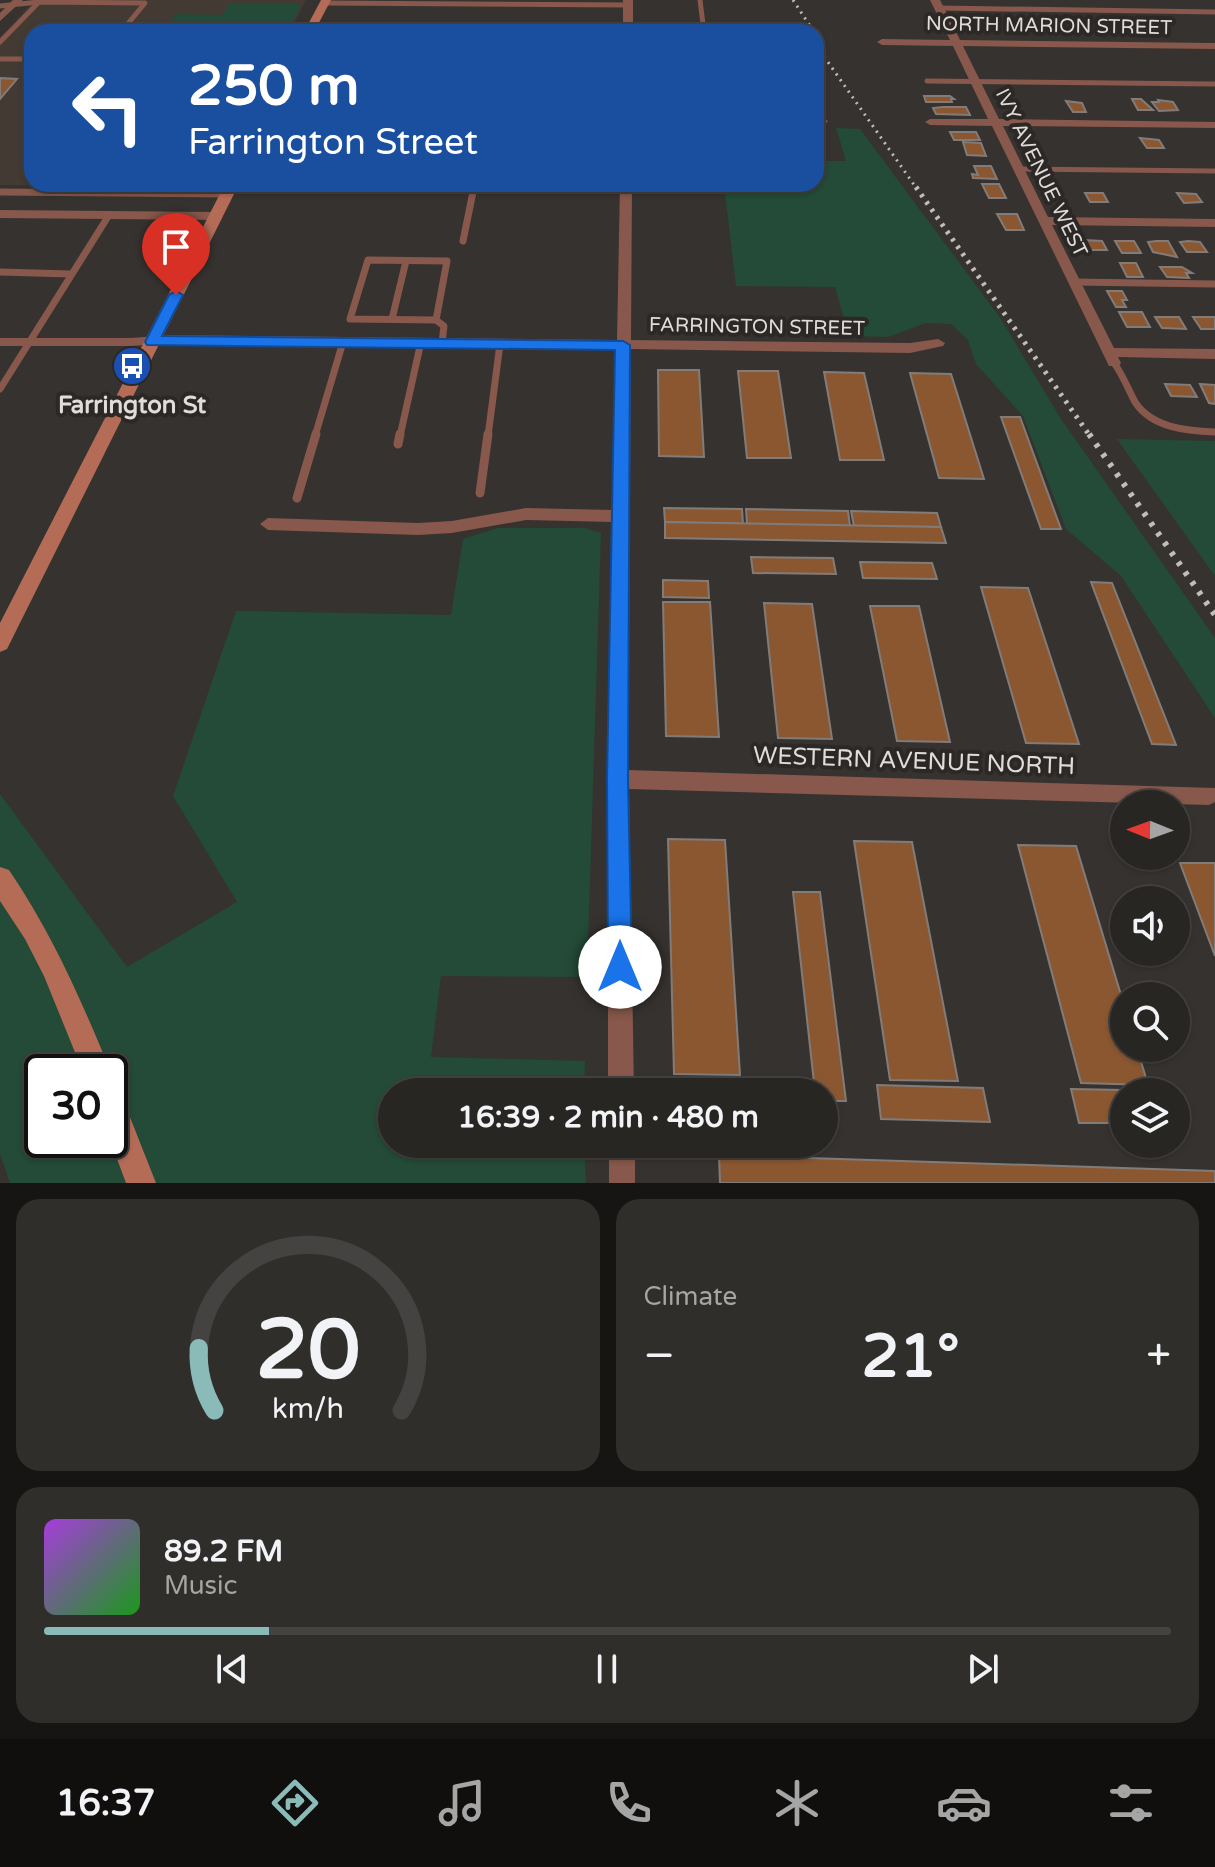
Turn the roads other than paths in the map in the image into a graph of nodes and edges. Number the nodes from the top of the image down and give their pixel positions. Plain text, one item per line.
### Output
1 (700, 0) edge
2 (325, 1) edge
3 (39, 2) junction
4 (15, 3) edge
5 (628, 3) edge
6 (937, 4) edge
7 (0, 6) edge
8 (1215, 12) edge
9 (0, 18) edge
10 (128, 24) edge
11 (313, 24) edge
12 (628, 24) edge
13 (703, 24) edge
14 (0, 42) edge
15 (882, 42) dead end
16 (956, 43) junction
17 (1215, 46) edge
18 (0, 59) edge
19 (24, 59) edge
20 (927, 81) dead end
21 (974, 81) junction
22 (1215, 84) edge
23 (930, 122) dead end
24 (995, 124) junction
25 (1215, 125) edge
26 (1017, 169) junction
27 (1215, 171) edge
28 (24, 191) edge
29 (0, 192) edge
30 (230, 192) edge
31 (473, 192) edge
32 (626, 192) edge
33 (0, 214) edge
34 (109, 215) junction
35 (216, 216) junction
36 (1043, 221) junction
37 (1215, 223) edge
38 (463, 241) dead end
39 (406, 261) junction
40 (0, 272) edge
41 (70, 274) junction
42 (1073, 282) junction
43 (1215, 284) edge
44 (392, 319) junction
45 (436, 320) junction
46 (0, 342) edge
47 (152, 342) junction
48 (343, 342) junction
49 (421, 342) junction
50 (29, 343) junction
51 (442, 343) junction
52 (938, 343) dead end
53 (500, 344) junction
54 (623, 345) junction
55 (1215, 354) edge
56 (1112, 357) junction
57 (0, 389) edge
58 (1215, 432) edge
59 (398, 444) dead end
60 (480, 493) dead end
61 (297, 498) dead end
62 (620, 516) junction
63 (268, 524) dead end
64 (0, 643) edge
65 (618, 779) junction
66 (1209, 795) dead end
67 (0, 879) edge
68 (89, 1054) edge
69 (621, 1078) edge
70 (128, 1149) edge
71 (622, 1158) edge
72 (141, 1183) edge
73 (622, 1183) edge

1 - 13 lane
2 - 5 lane
2 - 11 street
3 - 4 lane
3 - 10 lane
3 - 14 lane
4 - 7 lane
4 - 9 street
5 - 12 street
6 - 8 lane
6 - 16 street, IVY AVENUE WEST
15 - 16 street, NORTH MARION STREET
16 - 17 street, NORTH MARION STREET
16 - 21 street, IVY AVENUE WEST
18 - 19 lane
20 - 21 lane
21 - 22 lane
21 - 24 street, IVY AVENUE WEST
23 - 24 street
24 - 25 street
24 - 26 street, IVY AVENUE WEST
26 - 27 lane
26 - 36 street, IVY AVENUE WEST
28 - 29 lane
30 - 35 street
31 - 38 lane
32 - 54 street
33 - 34 street
34 - 35 street
34 - 41 lane
35 - 47 street
36 - 37 street
36 - 42 street, IVY AVENUE WEST
39 - 44 lane
39 - 44 lane
39 - 45 lane
40 - 41 lane
41 - 50 lane
42 - 43 lane
42 - 56 street, IVY AVENUE WEST
44 - 45 lane
45 - 51 lane
46 - 50 street, FARRINGTON STREET
47 - 48 street, FARRINGTON STREET
47 - 50 street, FARRINGTON STREET
47 - 64 street
48 - 49 street, FARRINGTON STREET
48 - 61 lane
49 - 51 street, FARRINGTON STREET
49 - 59 lane
50 - 57 lane
51 - 53 street, FARRINGTON STREET
52 - 54 street, FARRINGTON STREET
53 - 54 street, FARRINGTON STREET
53 - 60 lane
54 - 62 street
55 - 56 street
56 - 58 lane
62 - 63 street
62 - 65 street
65 - 66 street, WESTERN AVENUE NORTH
65 - 69 street
67 - 68 street
70 - 72 street
71 - 73 street

